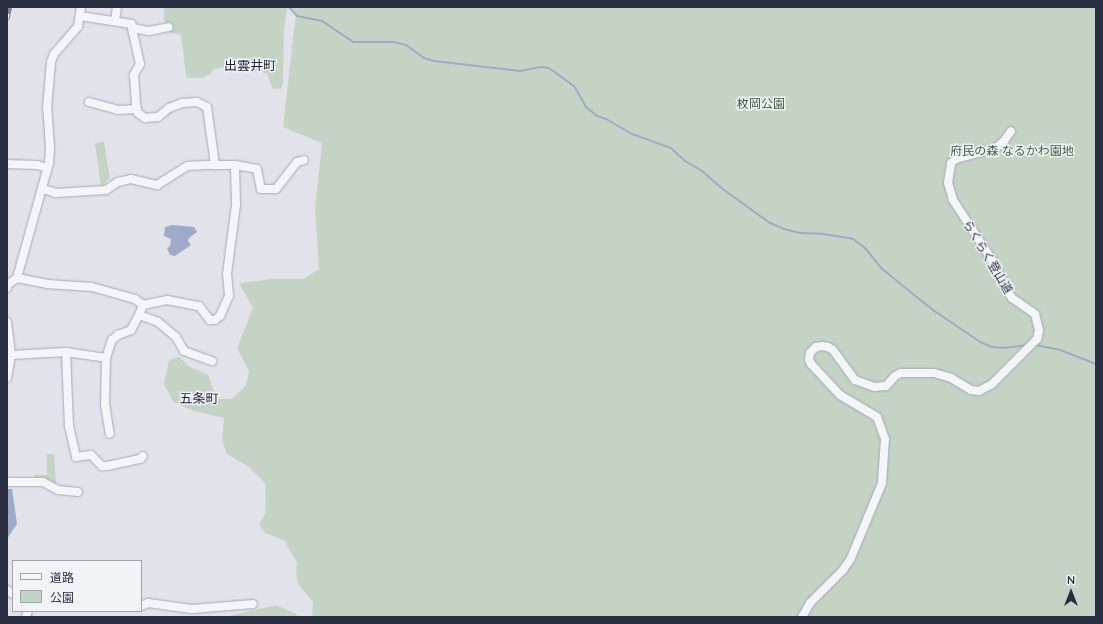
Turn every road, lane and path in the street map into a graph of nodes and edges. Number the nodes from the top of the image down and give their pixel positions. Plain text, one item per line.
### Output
1 (81, 7) edge
2 (117, 7) edge
3 (80, 16) junction
4 (116, 21) junction
5 (169, 27) dead end
6 (133, 28) junction
7 (89, 102) dead end
8 (137, 109) junction
9 (1011, 131) dead end
10 (304, 160) dead end
11 (7, 164) edge
12 (215, 165) junction
13 (235, 165) junction
14 (48, 168) junction
15 (43, 189) junction
16 (17, 278) junction
17 (7, 286) edge
18 (143, 305) junction
19 (139, 315) junction
20 (7, 322) edge
21 (66, 352) junction
22 (11, 355) junction
23 (106, 358) junction
24 (212, 361) dead end
25 (7, 378) edge
26 (110, 434) dead end
27 (143, 456) dead end
28 (7, 482) edge
29 (78, 492) dead end
30 (253, 604) dead end
31 (142, 606) edge
32 (207, 608) junction
33 (204, 617) edge
34 (802, 617) edge

1 - 3 street
2 - 4 street
3 - 4 street
3 - 14 street
4 - 6 street
5 - 6 street
6 - 8 street
7 - 8 street
8 - 12 street
9 - 34 street, らくらく登山道
10 - 13 street
11 - 14 street
12 - 13 street
12 - 15 street
13 - 18 street
14 - 15 street
15 - 16 street
16 - 17 street
16 - 18 street
18 - 19 street
19 - 23 street
19 - 24 street
20 - 22 street
21 - 22 street
21 - 23 street
21 - 27 street
22 - 25 street
23 - 26 street
28 - 29 street
30 - 32 street
31 - 32 street
32 - 33 street

